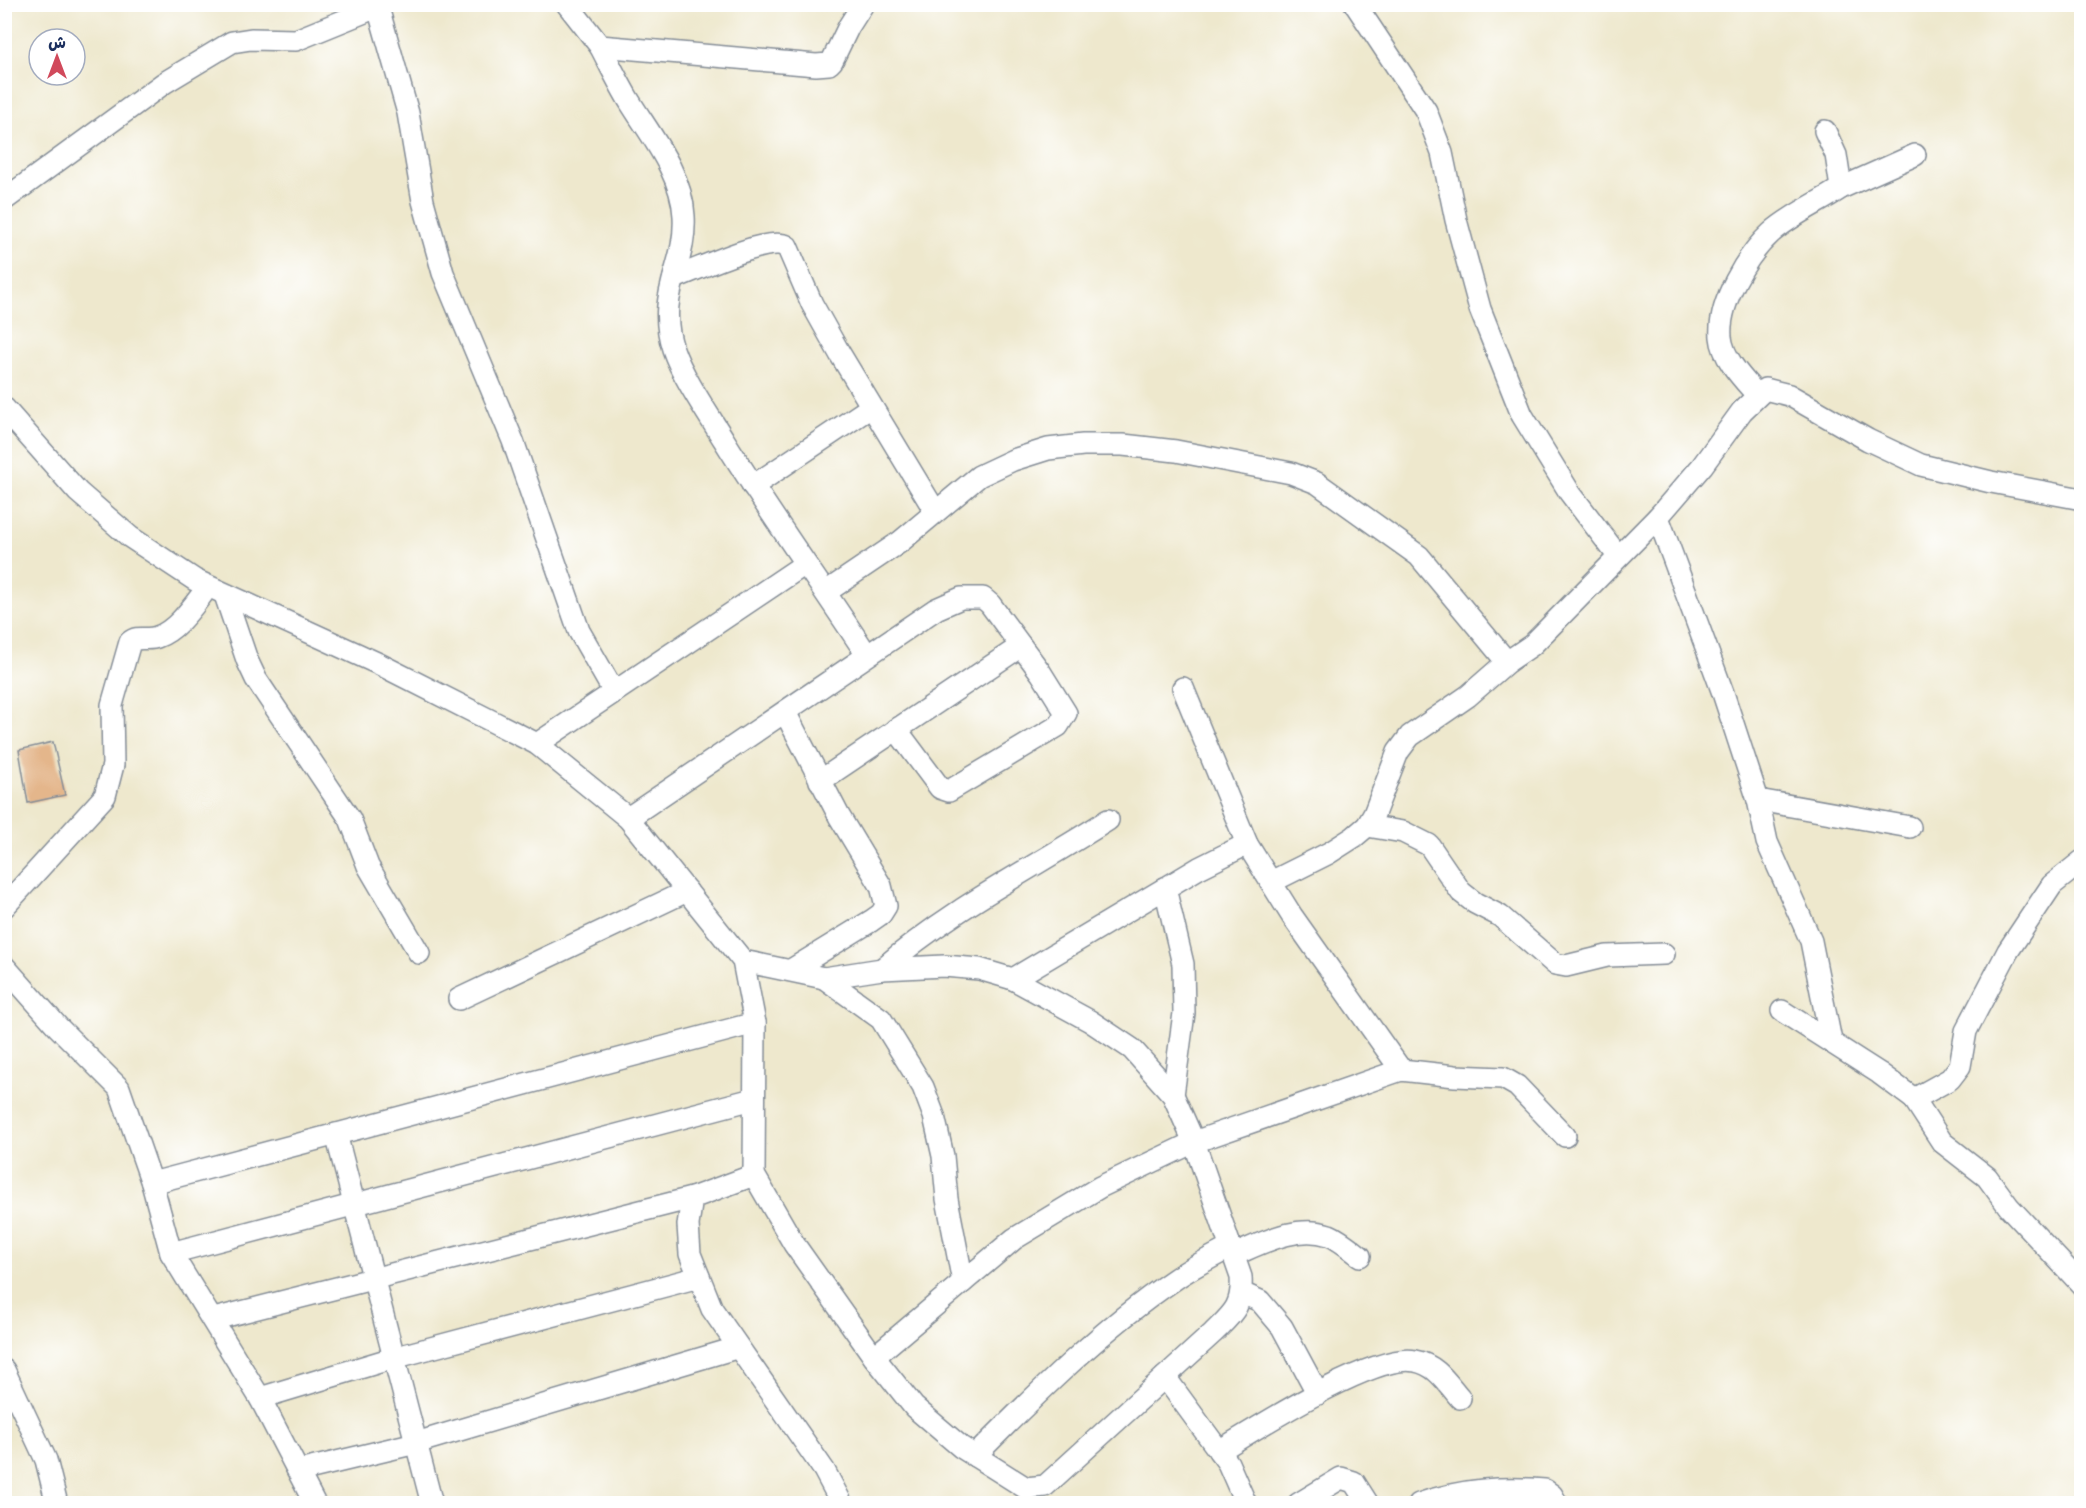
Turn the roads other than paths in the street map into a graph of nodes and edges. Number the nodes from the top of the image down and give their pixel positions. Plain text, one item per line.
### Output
1 (567, 4) edge
2 (863, 4) edge
3 (1356, 4) edge
4 (377, 6) edge
5 (600, 46) junction
6 (1825, 131) dead end
7 (1915, 155) dead end
8 (1840, 188) junction
9 (4, 200) edge
10 (674, 278) junction
11 (1756, 395) junction
12 (871, 407) junction
13 (4, 408) edge
14 (753, 486) junction
15 (2082, 499) edge
16 (935, 512) junction
17 (1658, 517) junction
18 (1618, 556) junction
19 (805, 564) junction
20 (217, 591) junction
21 (826, 592) junction
22 (1021, 646) junction
23 (867, 655) junction
24 (1507, 662) junction
25 (1183, 688) dead end
26 (614, 692) junction
27 (784, 712) junction
28 (896, 729) junction
29 (537, 744) junction
30 (820, 781) junction
31 (1758, 800) junction
32 (628, 818) junction
33 (1108, 820) dead end
34 (1367, 826) junction
35 (1910, 827) dead end
36 (1247, 844) junction
37 (2082, 861) edge
38 (1271, 882) junction
39 (1165, 888) junction
40 (687, 891) junction
41 (4, 907) edge
42 (419, 953) dead end
43 (1664, 954) dead end
44 (743, 961) junction
45 (4, 966) edge
46 (882, 969) junction
47 (791, 970) junction
48 (824, 978) junction
49 (1013, 979) junction
50 (459, 999) dead end
51 (1782, 1011) dead end
52 (755, 1023) junction
53 (1831, 1041) junction
54 (1401, 1070) junction
55 (1173, 1095) junction
56 (753, 1099) junction
57 (1914, 1099) junction
58 (336, 1134) junction
59 (1565, 1136) dead end
60 (1194, 1142) junction
61 (754, 1175) junction
62 (152, 1183) junction
63 (692, 1198) junction
64 (355, 1204) junction
65 (1232, 1251) junction
66 (171, 1252) junction
67 (1360, 1256) dead end
68 (699, 1277) junction
69 (372, 1278) junction
70 (963, 1282) junction
71 (2082, 1285) edge
72 (1242, 1293) junction
73 (214, 1319) junction
74 (736, 1348) junction
75 (393, 1358) junction
76 (874, 1358) junction
77 (4, 1370) edge
78 (1165, 1377) junction
79 (1318, 1394) junction
80 (260, 1398) junction
81 (1460, 1398) dead end
82 (416, 1443) junction
83 (1219, 1451) junction
84 (975, 1456) junction
85 (299, 1471) junction
86 (1026, 1496) edge
87 (57, 1503) edge
88 (315, 1503) edge
89 (432, 1503) edge
90 (842, 1503) edge
91 (1246, 1503) edge
92 (1298, 1503) edge
93 (1368, 1503) edge
94 (1419, 1503) edge
95 (1557, 1503) edge

1 - 5 street
2 - 5 street
3 - 18 street
4 - 9 street
4 - 26 street
5 - 10 street
6 - 8 street
7 - 8 street
8 - 11 street
10 - 12 street
10 - 14 street
11 - 15 street
11 - 17 street
12 - 14 street
12 - 16 street
13 - 20 street
14 - 19 street
16 - 21 street
16 - 24 street
17 - 18 street
17 - 31 street
18 - 24 street
19 - 21 street
19 - 26 street
20 - 29 street
20 - 41 street
20 - 42 street
21 - 23 street
22 - 23 street
22 - 28 street
22 - 28 street
23 - 27 street
24 - 34 street
25 - 36 street
26 - 29 street
27 - 30 street
27 - 32 street
28 - 30 street
29 - 32 street
30 - 47 street
31 - 35 street
31 - 53 street
32 - 40 street
33 - 46 street
34 - 38 street
34 - 43 street
36 - 38 street
36 - 39 street
37 - 57 street
38 - 54 street
39 - 49 street
39 - 55 street
40 - 44 street
40 - 50 street
44 - 47 street
44 - 52 street
45 - 62 street
46 - 48 street
46 - 49 street
47 - 48 street
48 - 70 street
49 - 55 street
51 - 53 street
52 - 56 street
52 - 58 street
53 - 57 street
54 - 59 street
54 - 60 street
55 - 60 street
56 - 61 street
56 - 64 street
57 - 71 street
58 - 62 street
58 - 64 street
60 - 65 street
60 - 70 street
61 - 63 street
61 - 76 street
62 - 66 street
63 - 68 street
63 - 69 street
64 - 66 street
64 - 69 street
65 - 67 street
65 - 72 street
65 - 84 street
66 - 73 street
68 - 74 street
68 - 75 street
69 - 73 street
69 - 75 street
70 - 76 street
72 - 78 street
72 - 79 street
73 - 80 street
74 - 82 street
74 - 90 street
75 - 80 street
75 - 82 street
76 - 84 street
77 - 87 street
78 - 83 street
78 - 86 street
79 - 81 street
79 - 83 street
80 - 85 street
82 - 85 street
82 - 89 street
83 - 91 street
84 - 86 street
85 - 88 street
92 - 93 street
94 - 95 street

